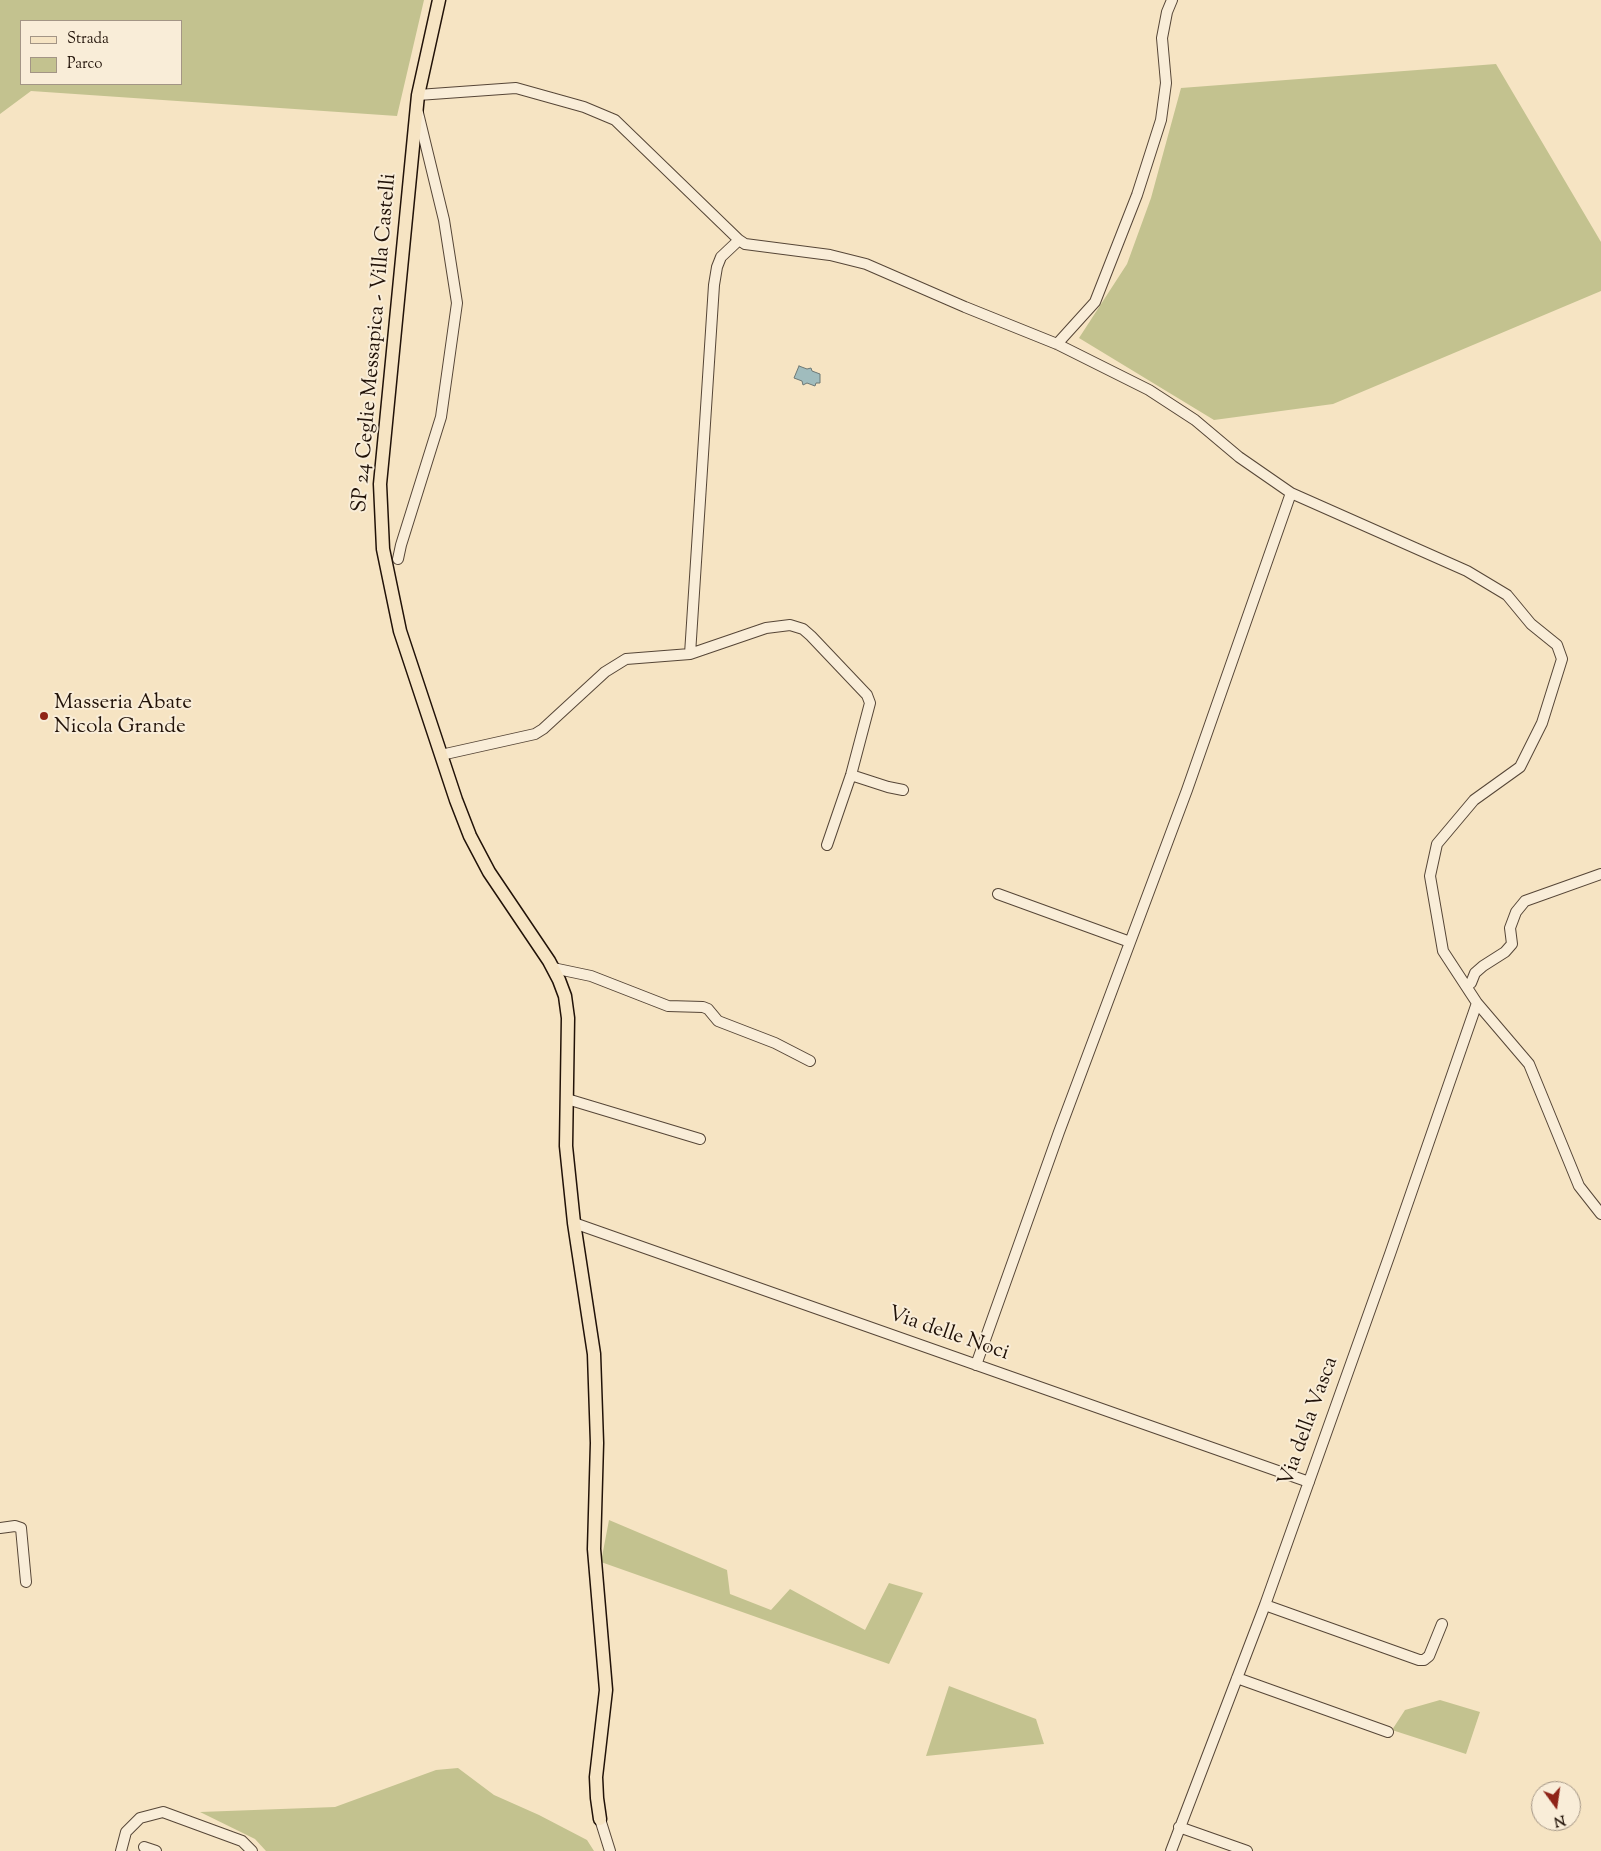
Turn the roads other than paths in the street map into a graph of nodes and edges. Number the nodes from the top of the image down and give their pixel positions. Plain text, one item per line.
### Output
1 (439, 0) edge
2 (1172, 0) edge
3 (417, 101) junction
4 (738, 240) junction
5 (1057, 344) junction
6 (1291, 493) junction
7 (401, 545) junction
8 (383, 549) junction
9 (398, 559) dead end
10 (690, 654) junction
11 (441, 755) junction
12 (851, 775) junction
13 (903, 790) dead end
14 (827, 845) dead end
15 (1601, 874) edge
16 (998, 894) dead end
17 (1130, 942) junction
18 (553, 968) junction
19 (1466, 985) junction
20 (1477, 1003) junction
21 (810, 1061) dead end
22 (567, 1099) junction
23 (700, 1139) dead end
24 (1601, 1214) edge
25 (574, 1223) junction
26 (976, 1365) junction
27 (1309, 1482) junction
28 (0, 1528) edge
29 (26, 1582) dead end
30 (1265, 1605) junction
31 (1442, 1624) dead end
32 (1237, 1678) junction
33 (1388, 1732) dead end
34 (600, 1819) joint
35 (1179, 1827) junction
36 (144, 1847) dead end
37 (121, 1851) edge
38 (156, 1851) edge
39 (252, 1851) edge
40 (610, 1851) edge
41 (1171, 1851) edge
42 (1247, 1851) edge

1 - 3 main road, SP 24 Ceglie Messapica - Villa Castelli
2 - 5 street
3 - 4 street
3 - 7 street
3 - 8 main road, SP 24 Ceglie Messapica - Villa Castelli
4 - 5 street
4 - 10 street
5 - 6 street
6 - 17 street
6 - 19 street
7 - 8 street
7 - 9 street
8 - 11 main road, SP 24 Ceglie Messapica - Villa Castelli
10 - 11 street
10 - 12 street
11 - 18 main road, SP 24 Ceglie Messapica - Villa Castelli
12 - 13 street
12 - 14 street
15 - 19 street
16 - 17 street
17 - 26 street
18 - 21 street
18 - 22 main road, SP 24 Ceglie Messapica - Villa Castelli
19 - 20 street
20 - 24 street
20 - 27 street, Via della Vasca
22 - 23 street
22 - 25 main road, SP 24 Ceglie Messapica - Villa Castelli
25 - 26 street, Via delle Noci
25 - 34 main road, SP 24 Ceglie Messapica - Villa Castelli
26 - 27 street, Via delle Noci
27 - 30 street, Via della Vasca
28 - 29 street
30 - 31 street
30 - 32 street, Via della Vasca
32 - 33 street
32 - 35 street, Via della Vasca
34 - 40 street
35 - 41 street, Via della Vasca
35 - 42 street
36 - 38 street
37 - 39 street

